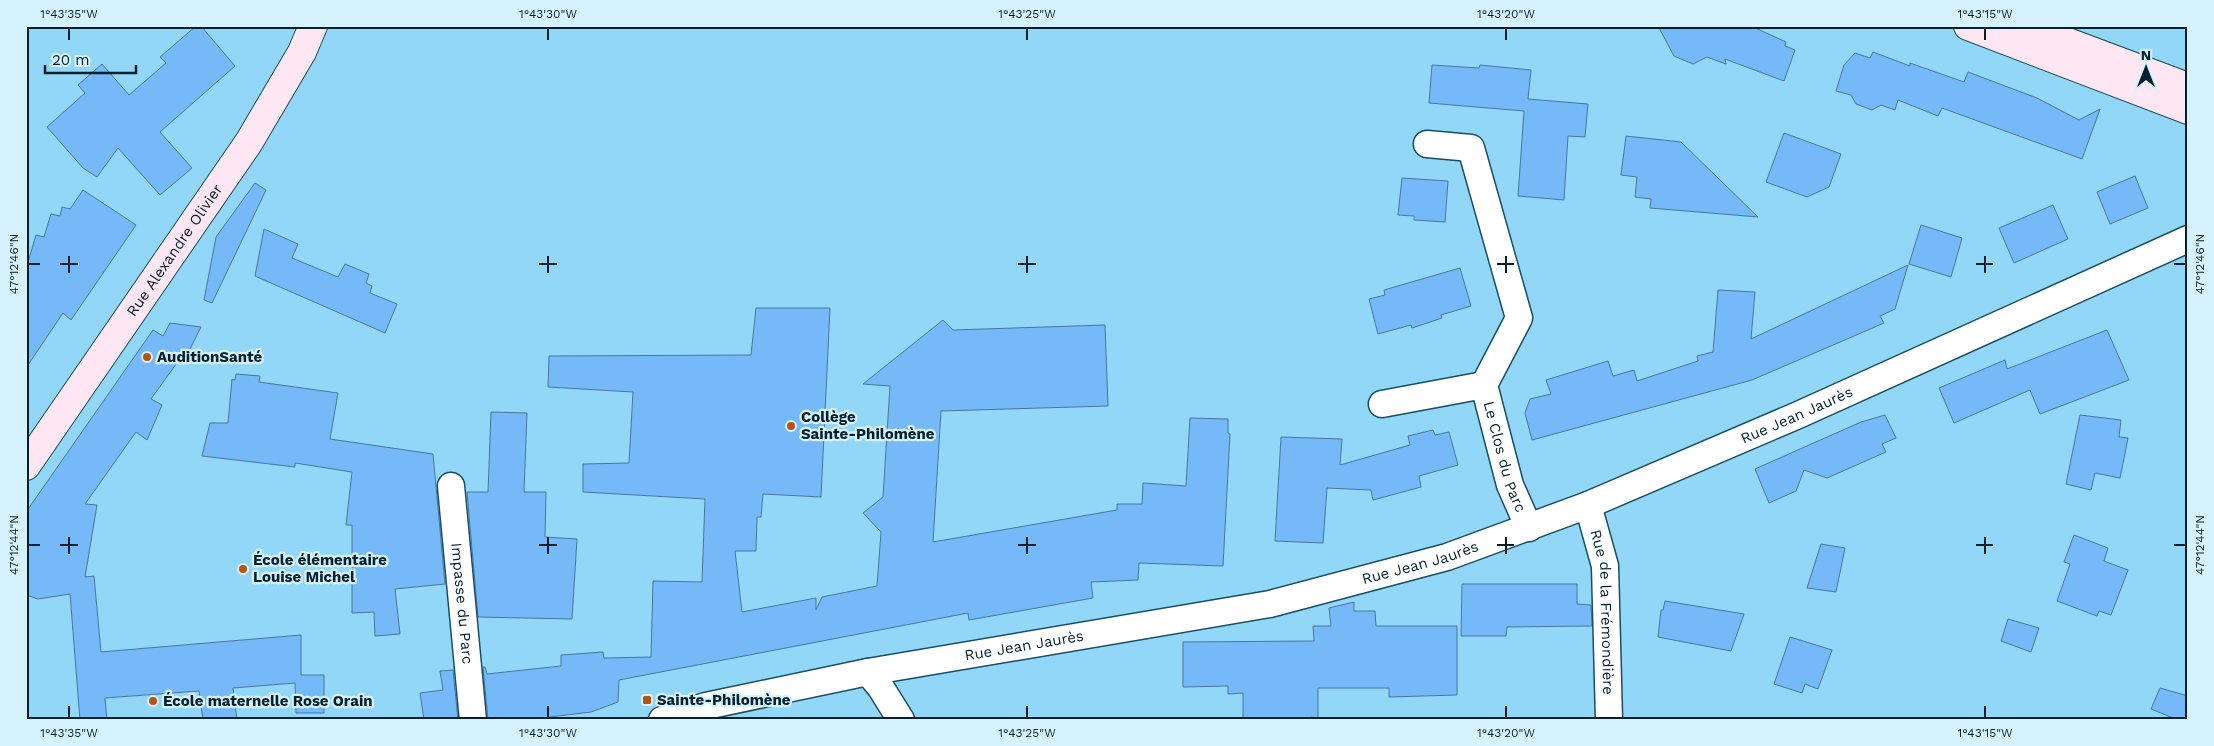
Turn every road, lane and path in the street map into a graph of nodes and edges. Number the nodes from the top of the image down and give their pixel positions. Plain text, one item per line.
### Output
1 (313, 26) edge
2 (1968, 26) edge
3 (2025, 26) edge
4 (2188, 87) edge
5 (2188, 110) edge
6 (1428, 144) dead end
7 (2188, 239) edge
8 (1484, 385) junction
9 (1382, 404) dead end
10 (26, 466) edge
11 (452, 486) dead end
12 (1588, 505) junction
13 (1529, 528) junction
14 (868, 672) junction
15 (474, 720) edge
16 (662, 720) edge
17 (901, 720) edge
18 (1609, 720) edge

1 - 10 street, Rue Alexandre Olivier
2 - 5 street
3 - 4 street
6 - 8 street, Le Clos du Parc
7 - 12 street, Rue Jean Jaurès
8 - 9 street, Le Clos du Parc
8 - 13 street, Le Clos du Parc
11 - 15 street, Impasse du Parc
12 - 13 street, Rue Jean Jaurès
12 - 18 street, Rue de la Frémondière
13 - 14 street, Rue Jean Jaurès
14 - 16 street, Rue Jean Jaurès
14 - 17 street

